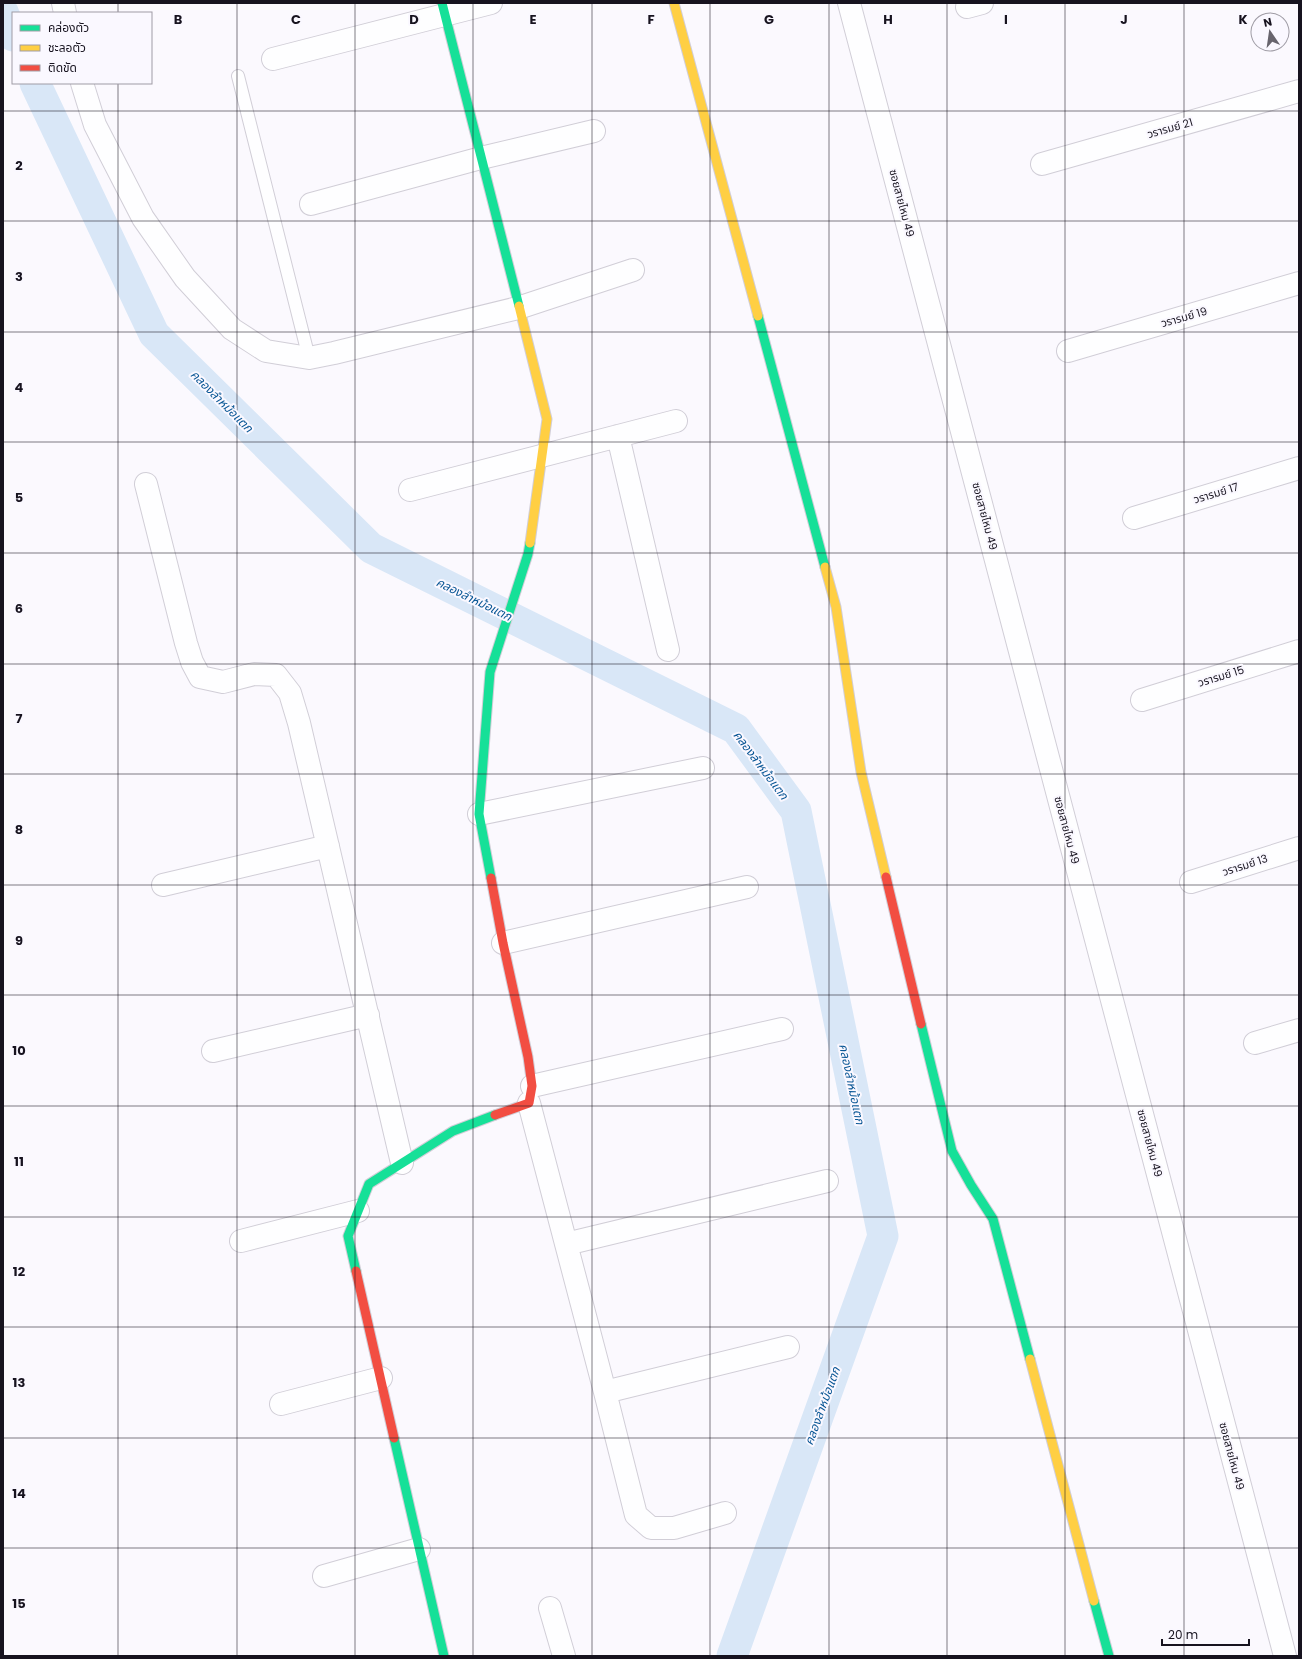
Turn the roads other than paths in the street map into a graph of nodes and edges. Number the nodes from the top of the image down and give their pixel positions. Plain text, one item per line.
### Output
1 (491, 3) edge
2 (674, 3) edge
3 (850, 3) edge
4 (443, 9) edge
5 (273, 59) dead end
6 (238, 76) dead end
7 (82, 84) edge
8 (1299, 91) edge
9 (594, 131) dead end
10 (481, 158) junction
11 (1042, 164) dead end
12 (311, 204) dead end
13 (632, 270) dead end
14 (1299, 283) edge
15 (518, 308) junction
16 (1068, 351) dead end
17 (309, 358) junction
18 (676, 421) dead end
19 (618, 436) junction
20 (542, 456) junction
21 (1299, 468) edge
22 (146, 484) dead end
23 (410, 490) dead end
24 (1134, 518) dead end
25 (668, 650) dead end
26 (1299, 651) edge
27 (1142, 700) dead end
28 (703, 768) dead end
29 (479, 814) junction
30 (328, 846) junction
31 (1299, 848) edge
32 (1191, 882) dead end
33 (164, 885) dead end
34 (747, 887) dead end
35 (503, 943) junction
36 (368, 1016) junction
37 (782, 1029) dead end
38 (1299, 1030) edge
39 (1255, 1044) dead end
40 (214, 1051) dead end
41 (530, 1094) junction
42 (402, 1163) junction
43 (827, 1181) dead end
44 (358, 1211) junction
45 (241, 1241) dead end
46 (566, 1244) junction
47 (788, 1347) dead end
48 (381, 1378) junction
49 (605, 1392) junction
50 (281, 1404) dead end
51 (725, 1513) dead end
52 (420, 1548) junction
53 (324, 1576) dead end
54 (550, 1608) dead end
55 (444, 1656) edge
56 (564, 1656) edge
57 (1109, 1656) edge
58 (1285, 1656) edge

1 - 4 street
2 - 57 street
3 - 58 street, ซอยสายไหม 49
4 - 5 street
4 - 10 street
6 - 17 lane
7 - 17 street
8 - 11 street, วรารมย์ 21
9 - 10 street
10 - 12 street
10 - 15 street
13 - 15 street
14 - 16 street, วรารมย์ 19
15 - 17 street
15 - 20 street
18 - 19 street
19 - 20 street
19 - 25 street
20 - 23 street
20 - 29 street
21 - 24 street, วรารมย์ 17
22 - 30 street
26 - 27 street, วรารมย์ 15
28 - 29 street
29 - 35 street
30 - 33 street
30 - 36 street
31 - 32 street, วรารมย์ 13
34 - 35 street
35 - 41 street
36 - 40 street
36 - 42 street
37 - 41 street
38 - 39 street
41 - 42 street
41 - 46 street
42 - 44 street
43 - 46 street
44 - 45 street
44 - 48 street
46 - 49 street
47 - 49 street
48 - 50 street
48 - 52 street
49 - 51 street
52 - 53 street
52 - 55 street
54 - 56 street

